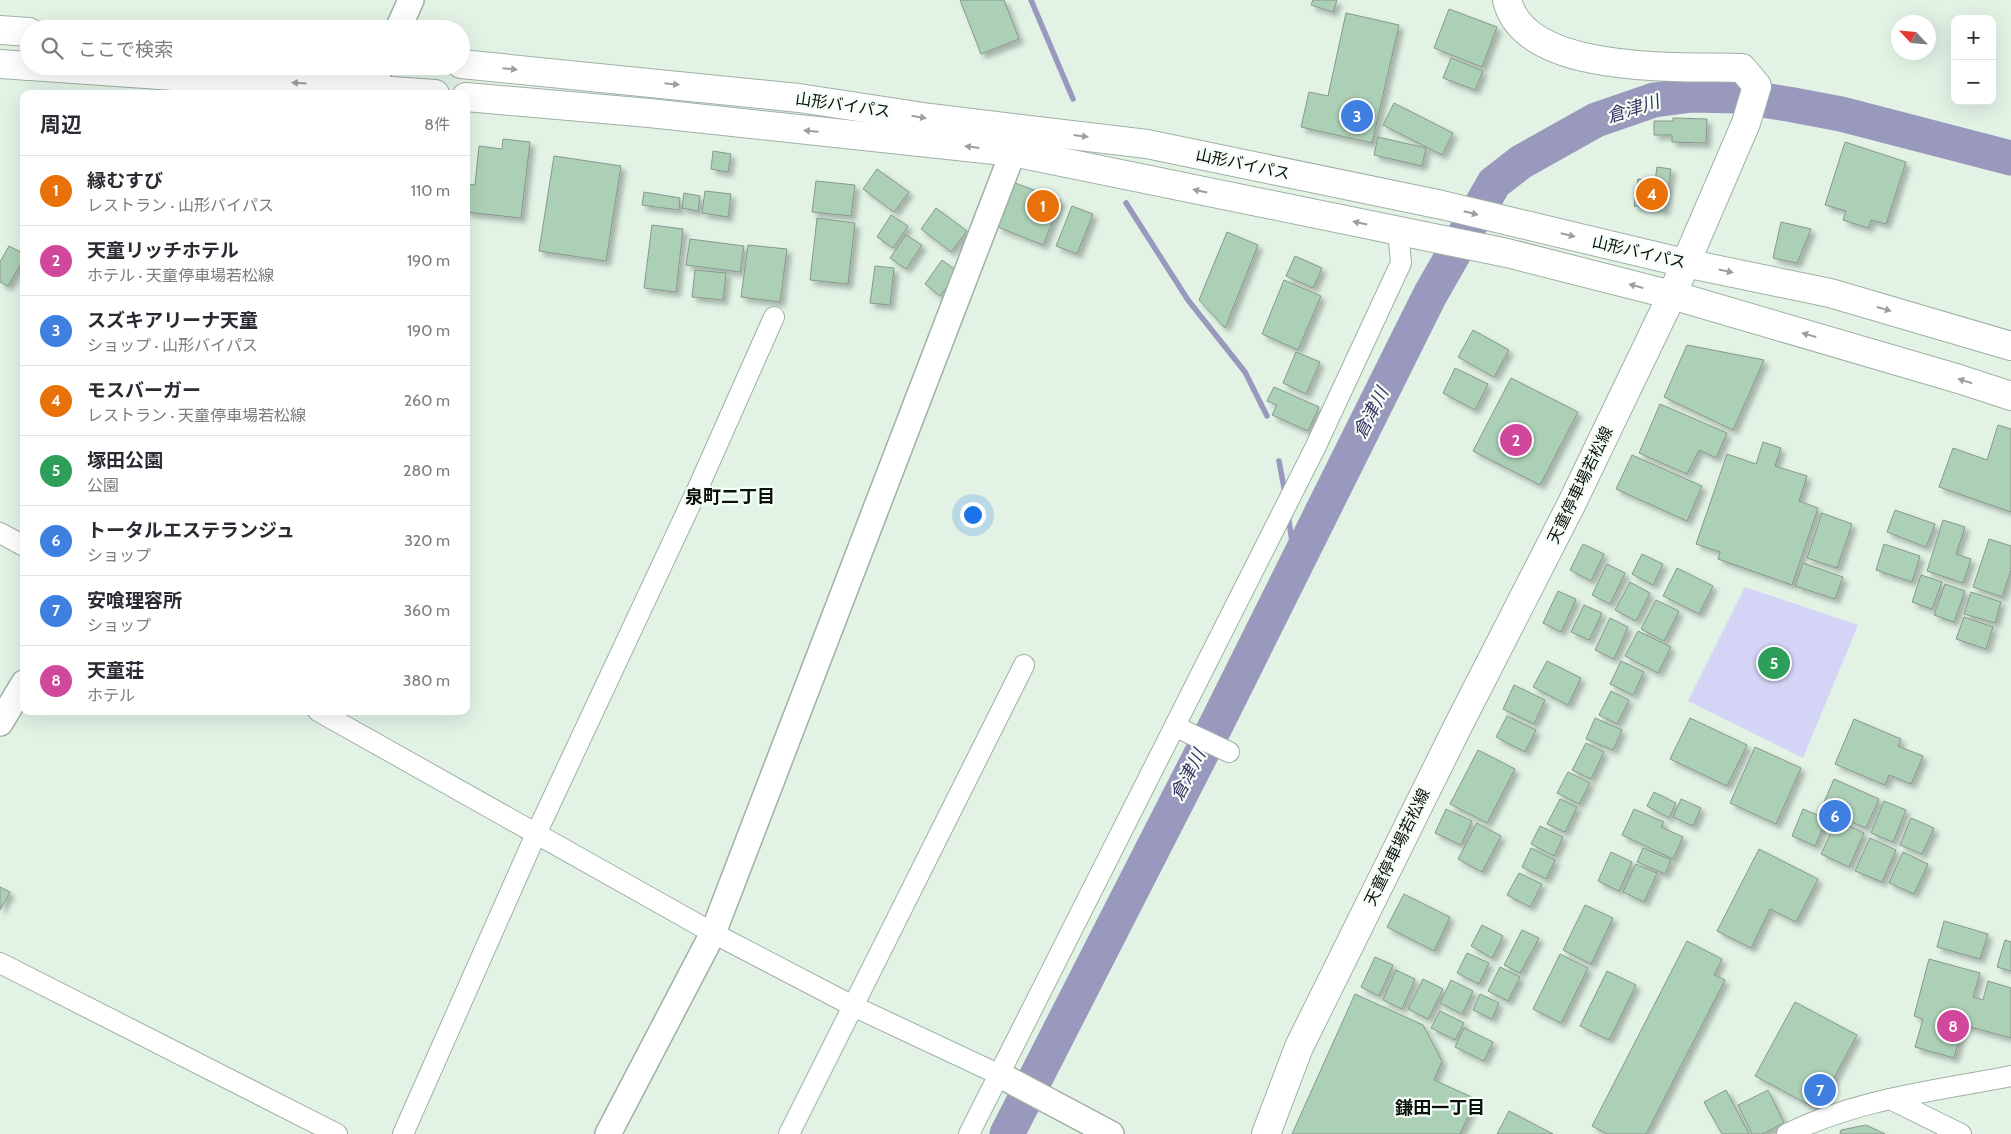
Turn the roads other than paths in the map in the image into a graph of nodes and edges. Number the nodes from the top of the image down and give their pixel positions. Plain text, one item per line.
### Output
1 (412, 0) edge
2 (1508, 0) edge
3 (402, 20) edge
4 (0, 30) edge
5 (20, 31) edge
6 (0, 64) edge
7 (20, 65) edge
8 (470, 65) edge
9 (191, 75) edge
10 (372, 85) edge
11 (407, 90) edge
12 (470, 96) edge
13 (1013, 152) junction
14 (1412, 233) junction
15 (1685, 262) junction
16 (1672, 295) junction
17 (774, 317) dead end
18 (2011, 346) edge
19 (2011, 396) edge
20 (0, 533) edge
21 (20, 544) edge
22 (1024, 665) dead end
23 (20, 690) edge
24 (325, 715) edge
25 (0, 723) edge
26 (1181, 729) junction
27 (1225, 750) dead end
28 (536, 834) junction
29 (713, 933) junction
30 (0, 963) edge
31 (853, 1006) junction
32 (1000, 1075) junction
33 (2011, 1076) edge
34 (1890, 1099) junction
35 (337, 1134) edge
36 (403, 1134) edge
37 (608, 1134) edge
38 (789, 1134) edge
39 (968, 1134) edge
40 (1112, 1134) edge
41 (1266, 1134) edge
42 (1787, 1134) edge
43 (1961, 1134) edge

1 - 3 street
2 - 15 main road, 天童停車場若松線
4 - 5 main road
6 - 7 main road
8 -> 15 main road, 山形バイパス
10 -> 9 main road
10 - 11 main road
13 -> 12 main road, 山形バイパス
14 -> 13 main road, 山形バイパス
13 - 29 street
16 -> 14 main road, 山形バイパス
14 - 26 street
15 - 16 main road, 天童停車場若松線
15 -> 18 main road, 山形バイパス
19 -> 16 main road, 山形バイパス
16 - 41 main road, 天童停車場若松線
17 - 28 street
20 - 21 street
22 - 31 street
23 - 25 street
24 - 28 street
26 - 27 street
26 - 32 street
28 - 29 street
28 - 36 street
29 - 31 street
29 - 37 street
30 - 35 street
31 - 32 street
31 - 38 street
32 - 39 street
32 - 40 street
33 - 34 street
34 - 42 street
34 - 43 street

